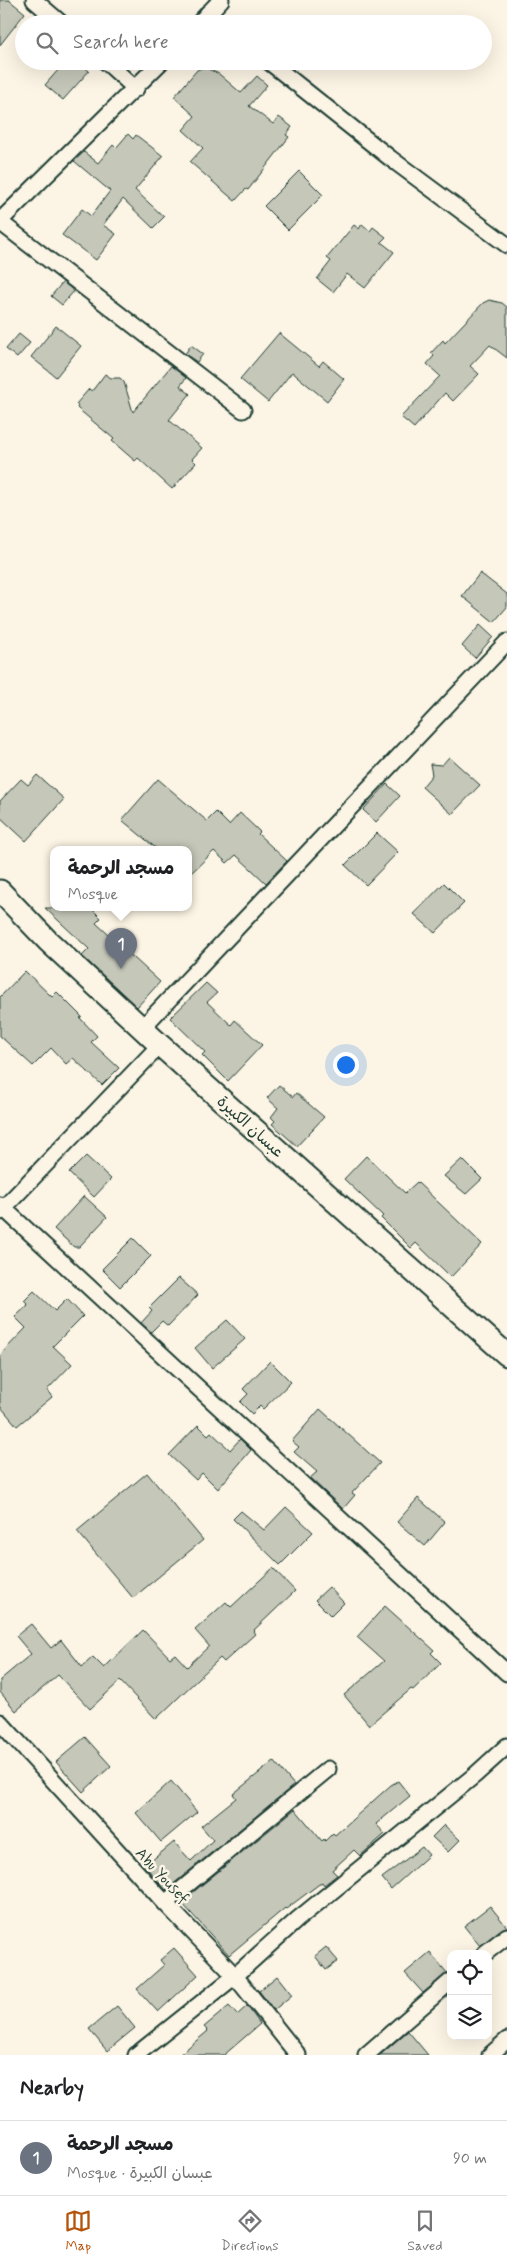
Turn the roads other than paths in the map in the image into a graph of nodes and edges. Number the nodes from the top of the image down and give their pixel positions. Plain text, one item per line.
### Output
1 (34, 0) edge
2 (52, 15) edge
3 (115, 70) edge
4 (153, 70) edge
5 (279, 70) edge
6 (136, 88) junction
7 (0, 221) edge
8 (507, 245) edge
9 (243, 410) dead end
10 (507, 642) edge
11 (0, 891) edge
12 (143, 1027) junction
13 (160, 1045) junction
14 (1, 1208) edge
15 (507, 1355) edge
16 (507, 1673) edge
17 (0, 1722) edge
18 (507, 1746) edge
19 (328, 1769) dead end
20 (164, 1903) junction
21 (507, 1936) edge
22 (489, 1950) edge
23 (235, 1976) junction
24 (447, 1984) edge
25 (507, 2040) edge
26 (136, 2055) edge
27 (298, 2055) edge
28 (366, 2055) edge
29 (490, 2055) edge

1 - 2 street
3 - 6 street
4 - 6 street
5 - 8 street
6 - 7 street
7 - 9 street
10 - 12 street
11 - 12 main road, عبسان الكبيرة
12 - 13 main road, عبسان الكبيرة
13 - 14 street
13 - 15 main road, عبسان الكبيرة
14 - 16 street
17 - 20 street, Abu Yousef
18 - 23 street
19 - 20 street
20 - 23 street, Abu Yousef
21 - 22 street
23 - 26 street
23 - 27 street, Abu Yousef
24 - 28 street
25 - 29 street

